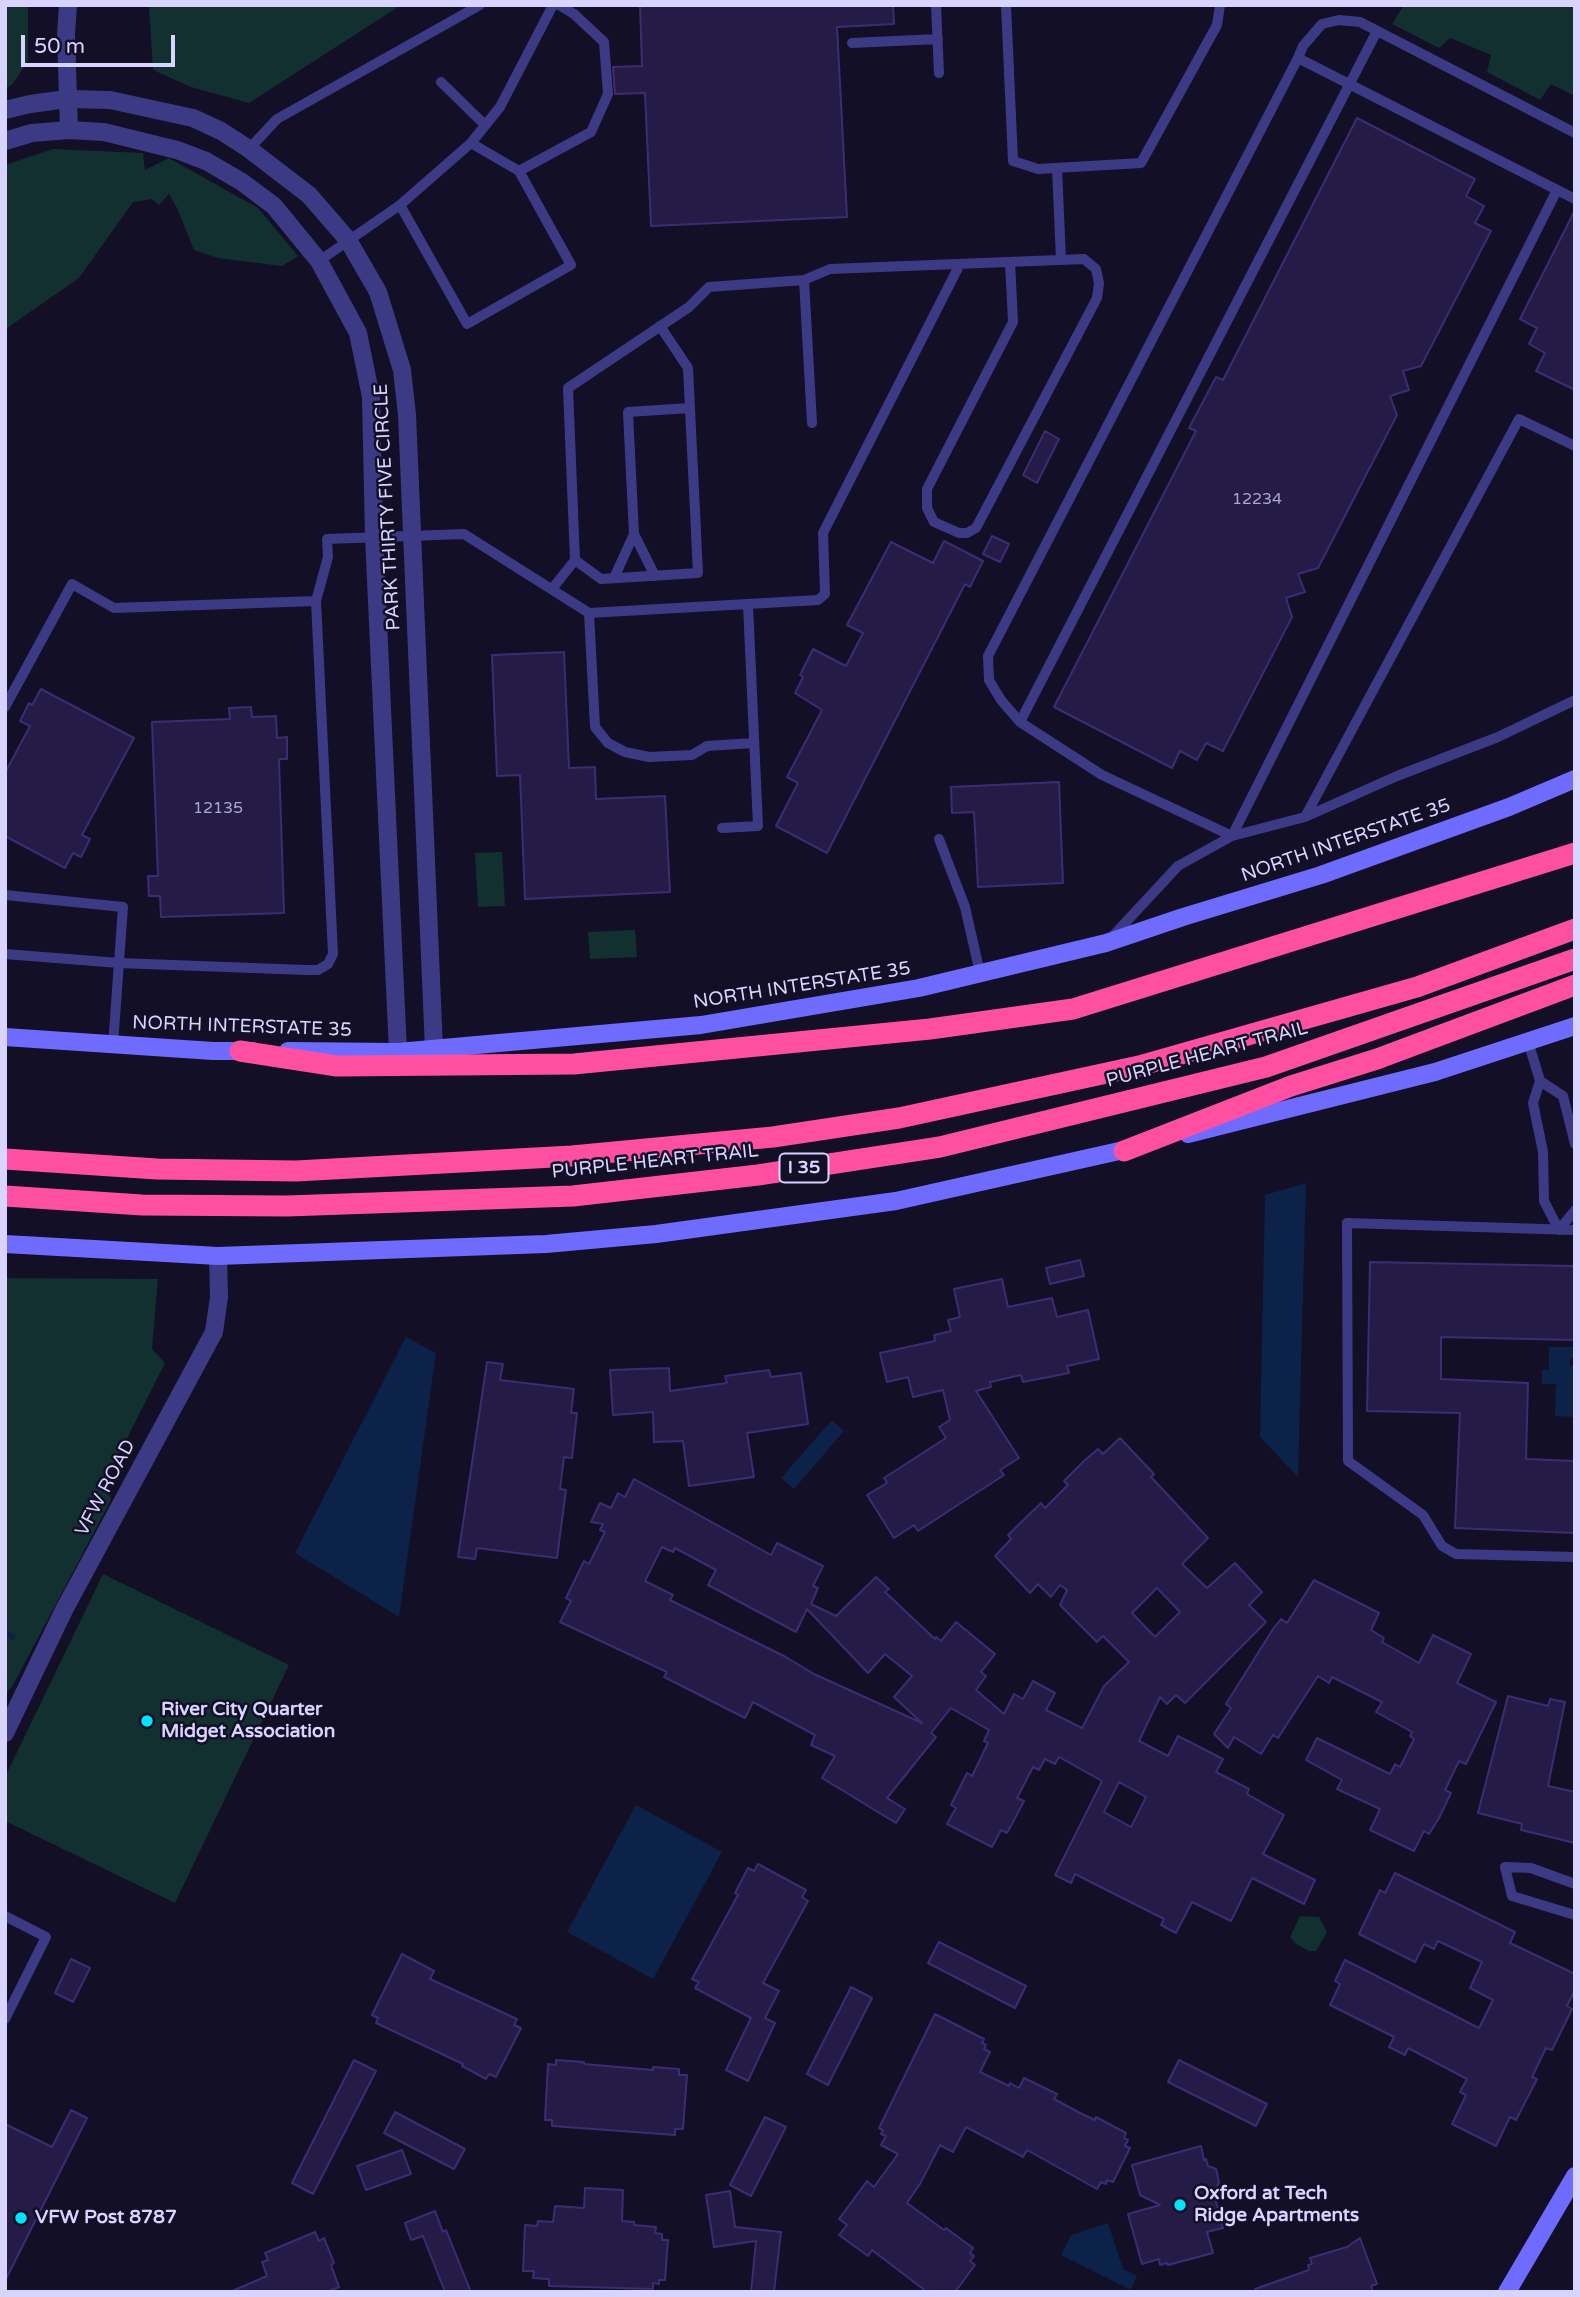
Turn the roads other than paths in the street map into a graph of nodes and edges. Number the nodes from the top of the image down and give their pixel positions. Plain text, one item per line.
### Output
1 (68, 5) edge
2 (480, 5) edge
3 (553, 5) edge
4 (559, 5) edge
5 (936, 5) edge
6 (1006, 5) edge
7 (1220, 5) edge
8 (1377, 30) junction
9 (938, 39) junction
10 (852, 43) dead end
11 (1298, 58) junction
12 (939, 73) dead end
13 (441, 82) dead end
14 (1348, 85) junction
15 (68, 99) junction
16 (5, 110) edge
17 (485, 125) junction
18 (69, 130) junction
19 (1575, 133) edge
20 (5, 141) edge
21 (471, 142) junction
22 (249, 149) junction
23 (1057, 168) junction
24 (519, 172) junction
25 (1557, 190) junction
26 (1575, 199) edge
27 (400, 205) junction
28 (348, 240) junction
29 (1061, 260) junction
30 (318, 261) junction
31 (1010, 262) junction
32 (960, 264) junction
33 (804, 280) junction
34 (660, 326) junction
35 (690, 408) junction
36 (812, 423) dead end
37 (1575, 446) edge
38 (634, 534) junction
39 (411, 536) junction
40 (374, 537) junction
41 (575, 560) junction
42 (655, 576) junction
43 (614, 578) junction
44 (552, 589) junction
45 (316, 601) junction
46 (748, 605) junction
47 (589, 612) junction
48 (1575, 700) edge
49 (5, 707) edge
50 (1020, 722) junction
51 (754, 743) junction
52 (1575, 779) edge
53 (1305, 817) junction
54 (722, 828) dead end
55 (1232, 836) junction
56 (939, 839) dead end
57 (1575, 853) edge
58 (5, 895) edge
59 (1575, 929) edge
60 (1106, 943) junction
61 (5, 954) edge
62 (1575, 959) edge
63 (119, 963) junction
64 (980, 973) junction
65 (1575, 985) edge
66 (1575, 1026) edge
67 (5, 1037) edge
68 (1528, 1041) junction
69 (113, 1045) junction
70 (434, 1049) junction
71 (240, 1051) junction
72 (398, 1052) junction
73 (1540, 1081) junction
74 (1575, 1144) edge
75 (1124, 1150) junction
76 (5, 1158) edge
77 (5, 1196) edge
78 (1575, 1209) edge
79 (1559, 1230) junction
80 (1575, 1230) edge
81 (5, 1244) edge
82 (218, 1256) junction
83 (1575, 1557) edge
84 (5, 1733) edge
85 (1575, 1884) edge
86 (1575, 1915) edge
87 (5, 1916) edge
88 (5, 2019) edge
89 (1575, 2176) edge
90 (1507, 2292) edge

1 - 15 street
2 - 22 lane
3 - 17 lane
4 - 24 lane
5 - 9 lane
6 - 23 lane
7 - 23 lane
8 - 11 lane
8 - 14 lane
8 - 19 lane
9 - 10 lane
9 - 12 lane
11 - 14 lane
11 - 50 lane
13 - 17 lane
14 - 25 lane
14 - 50 lane
15 - 16 street, PARK THIRTY FIVE CIRCLE
15 - 18 street
15 - 22 street, PARK THIRTY FIVE CIRCLE
17 - 21 lane
18 - 20 street, PARK THIRTY FIVE CIRCLE
18 - 30 street, PARK THIRTY FIVE CIRCLE
21 - 24 lane
21 - 27 lane
22 - 28 street, PARK THIRTY FIVE CIRCLE
23 - 29 lane
24 - 27 lane
25 - 26 lane
25 - 55 lane
27 - 28 lane
28 - 30 lane
28 - 39 street, PARK THIRTY FIVE CIRCLE
29 - 31 lane
29 - 31 lane
30 - 40 street, PARK THIRTY FIVE CIRCLE
31 - 32 lane
32 - 33 lane
32 - 46 lane
33 - 34 lane
33 - 36 lane
34 - 35 lane
34 - 41 lane
35 - 38 lane
35 - 42 lane
37 - 53 lane
38 - 42 lane
38 - 43 lane
39 - 40 lane
39 - 44 lane
39 - 70 street, PARK THIRTY FIVE CIRCLE
40 - 45 lane
40 - 72 street, PARK THIRTY FIVE CIRCLE
41 - 43 lane
41 - 44 lane
42 - 43 lane
44 - 47 lane
45 - 49 lane
45 - 63 lane
46 - 47 lane
46 - 51 lane
47 - 51 lane
48 - 53 lane
50 - 55 lane
51 - 54 lane
52 - 60 main road, NORTH INTERSTATE 35
53 - 55 lane
55 - 60 lane
56 - 64 lane
57 - 71 highway
58 - 63 lane
59 - 76 highway, PURPLE HEART TRAIL / I 35
60 - 64 main road, NORTH INTERSTATE 35
61 - 63 lane
62 - 77 highway, PURPLE HEART TRAIL / I 35
63 - 69 lane
64 - 70 main road, NORTH INTERSTATE 35
65 - 75 highway
66 - 68 main road
67 - 69 main road, NORTH INTERSTATE 35
68 - 73 lane
68 - 75 main road
69 - 71 main road, NORTH INTERSTATE 35
70 - 72 main road, NORTH INTERSTATE 35
71 - 72 main road, NORTH INTERSTATE 35
73 - 74 lane
73 - 79 lane
75 - 82 main road
78 - 79 lane
79 - 80 lane
79 - 83 lane
81 - 82 main road
82 - 84 street, VFW ROAD
85 - 86 lane
87 - 88 lane
89 - 90 main road

